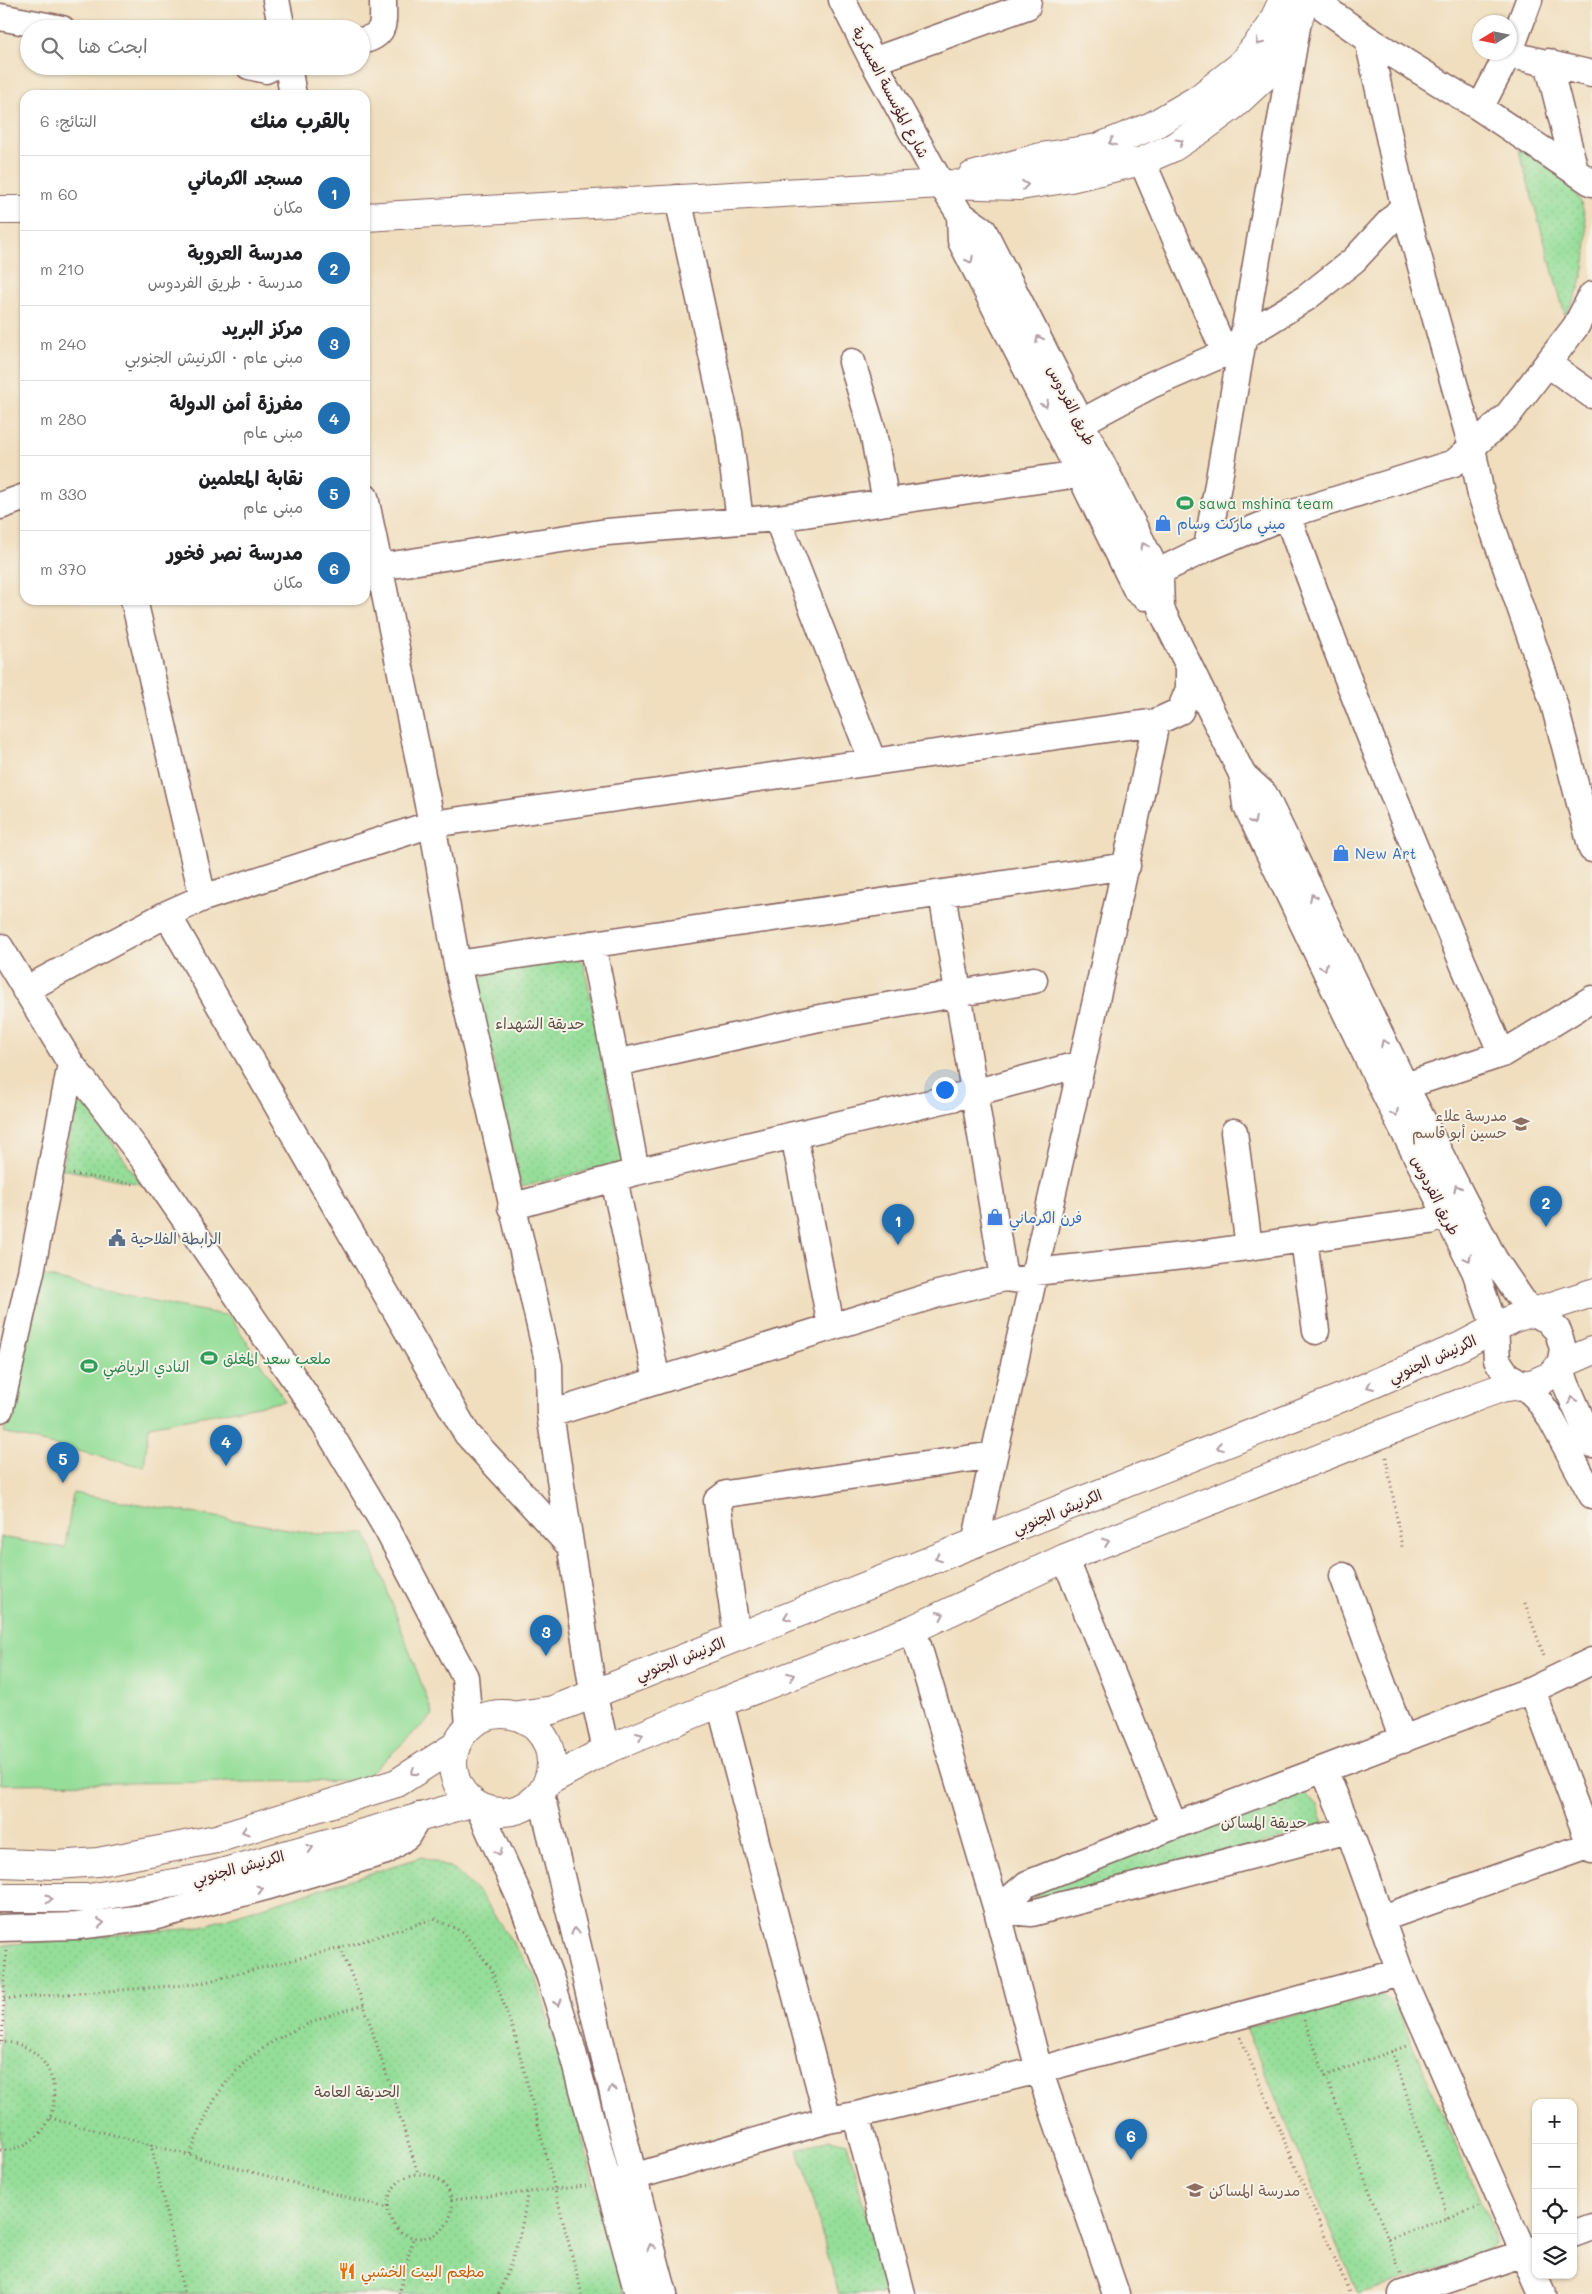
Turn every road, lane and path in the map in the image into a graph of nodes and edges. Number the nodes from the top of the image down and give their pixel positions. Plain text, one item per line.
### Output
1 (276, 0) edge
2 (384, 0) edge
3 (842, 0) edge
4 (1028, 0) edge
5 (1529, 0) edge
6 (1300, 5) edge
7 (0, 17) edge
8 (280, 20) edge
9 (20, 21) edge
10 (1517, 31) edge
11 (370, 39) edge
12 (1368, 40) junction
13 (1517, 54) edge
14 (1505, 60) edge
15 (873, 62) junction
16 (1548, 62) junction
17 (1592, 74) edge
18 (290, 75) edge
19 (292, 90) edge
20 (1480, 108) junction
21 (1142, 161) junction
22 (1584, 177) edge
23 (941, 184) junction
24 (678, 198) junction
25 (1404, 206) junction
26 (0, 210) edge
27 (20, 210) edge
28 (370, 217) edge
29 (0, 228) edge
30 (20, 228) edge
31 (1592, 295) edge
32 (1246, 335) junction
33 (1225, 352) junction
34 (852, 362) dead end
35 (1548, 364) junction
36 (1592, 395) edge
37 (1071, 428) junction
38 (1472, 448) junction
39 (1079, 474) junction
40 (20, 499) edge
41 (886, 502) junction
42 (0, 506) edge
43 (1287, 515) junction
44 (777, 518) junction
45 (740, 521) junction
46 (370, 522) edge
47 (1208, 548) junction
48 (379, 567) junction
49 (1158, 572) junction
50 (1134, 584) junction
51 (135, 605) edge
52 (1161, 609) junction
53 (1189, 669) junction
54 (1156, 722) junction
55 (873, 762) junction
56 (432, 824) junction
57 (1592, 849) edge
58 (1127, 866) junction
59 (942, 893) junction
60 (203, 898) junction
61 (167, 914) junction
62 (592, 944) junction
63 (0, 947) edge
64 (458, 964) junction
65 (1034, 980) dead end
66 (25, 990) junction
67 (958, 992) junction
68 (1592, 999) edge
69 (1502, 1054) junction
70 (616, 1063) junction
71 (71, 1064) junction
72 (1081, 1064) junction
73 (1393, 1087) junction
74 (973, 1093) junction
75 (1234, 1132) dead end
76 (794, 1135) junction
77 (50, 1171) junction
78 (625, 1176) junction
79 (165, 1190) junction
80 (511, 1207) junction
81 (1445, 1212) junction
82 (1304, 1239) junction
83 (1250, 1247) junction
84 (1033, 1276) junction
85 (1004, 1278) junction
86 (1592, 1293) edge
87 (1530, 1312) junction
88 (831, 1326) junction
89 (1495, 1328) junction
90 (1316, 1331) dead end
91 (1592, 1351) edge
92 (1560, 1365) junction
93 (657, 1380) junction
94 (1522, 1384) junction
95 (0, 1409) edge
96 (550, 1414) junction
97 (1382, 1433) junction
98 (1592, 1444) edge
99 (994, 1455) junction
100 (1592, 1495) edge
101 (975, 1544) junction
102 (570, 1546) junction
103 (1402, 1547) dead end
104 (1065, 1558) junction
105 (1343, 1576) dead end
106 (1525, 1603) dead end
107 (913, 1629) junction
108 (737, 1636) junction
109 (1592, 1661) edge
110 (1542, 1686) junction
111 (593, 1692) junction
112 (720, 1702) junction
113 (518, 1715) junction
114 (462, 1736) junction
115 (1403, 1740) junction
116 (606, 1750) junction
117 (1324, 1770) junction
118 (545, 1788) junction
119 (475, 1805) junction
120 (419, 1816) junction
121 (1174, 1826) junction
122 (1349, 1830) junction
123 (1591, 1847) edge
124 (0, 1863) edge
125 (0, 1898) edge
126 (997, 1910) junction
127 (1380, 1919) junction
128 (4, 1928) edge
129 (340, 1948) junction
130 (1400, 1972) junction
131 (4, 1999) junction
132 (1296, 1999) junction
133 (364, 2005) junction
134 (1232, 2018) junction
135 (1429, 2038) junction
136 (1, 2042) edge
137 (1392, 2051) junction
138 (1039, 2070) junction
139 (1325, 2076) junction
140 (856, 2115) junction
141 (50, 2118) junction
142 (828, 2120) junction
143 (152, 2144) junction
144 (0, 2150) edge
145 (190, 2154) junction
146 (418, 2173) junction
147 (621, 2180) junction
148 (555, 2189) junction
149 (527, 2192) junction
150 (452, 2200) junction
151 (1500, 2200) junction
152 (387, 2208) junction
153 (1448, 2218) junction
154 (1592, 2227) edge
155 (1577, 2233) edge
156 (413, 2238) junction
157 (1388, 2239) junction
158 (1530, 2252) edge
159 (1405, 2293) edge
160 (184, 2294) edge
161 (399, 2294) edge
162 (498, 2294) edge
163 (582, 2294) edge
164 (638, 2294) edge
165 (664, 2294) edge
166 (902, 2294) edge
167 (1116, 2294) edge
168 (1350, 2294) edge
169 (1542, 2294) edge

1 - 8 street
2 - 11 street
3 - 15 street, شارع المؤسسة العسكرية
4 - 15 street
5 - 10 street
6 - 12 street
21 -> 6 main road
6 -> 23 main road
6 - 32 street
7 - 9 street
12 - 20 street
12 - 25 street
13 - 16 street
14 - 20 street
15 - 23 street, شارع المؤسسة العسكرية
16 - 17 street
16 - 22 street
18 - 19 street
20 - 22 street
23 -> 21 main road
21 - 33 street
23 - 24 main road
23 - 37 street, طريق الفردوس
24 - 28 main road
24 - 45 street
25 - 32 street
25 - 38 street
26 - 27 main road
29 - 30 main road
31 - 35 street
32 - 33 street
32 - 47 street
33 - 37 street
34 - 41 street
35 - 36 street
35 - 38 street
37 - 39 street, طريق الفردوس
49 -> 37 street, طريق الفردوس
38 - 43 street
38 - 57 street
39 - 41 street
39 - 50 street, طريق الفردوس
40 - 42 street
41 - 44 street
43 - 47 street
43 - 69 street
44 - 45 street
44 - 55 street
45 - 48 street
46 - 48 street
47 - 49 street
48 - 56 street
49 - 50 street
49 - 52 street, طريق الفردوس
50 - 52 street, طريق الفردوس
51 - 60 street
52 - 53 street, طريق الفردوس
53 - 54 street
53 - 73 street, طريق الفردوس
54 - 55 street
54 - 58 street
55 - 56 street
56 - 60 street
56 - 64 street
58 - 59 street
58 - 72 street
59 - 62 street
59 - 67 street
60 - 61 street
61 - 66 street
61 - 102 street
62 - 64 street
62 - 70 street
63 - 66 street
64 - 80 street
65 - 67 street
66 - 71 street
67 - 70 street
67 - 74 street
68 - 69 street
69 - 73 street
70 - 78 street
71 - 77 street
71 - 79 street
72 - 74 street
72 - 84 street
73 -> 81 street, طريق الفردوس
87 -> 73 street, طريق الفردوس
74 - 76 street
74 - 85 street
75 - 83 street
76 - 78 street
76 - 88 street
77 - 79 path
77 - 95 street
78 - 80 street
78 - 93 street
79 - 114 street
80 - 96 street
81 - 82 street
81 -> 89 street, طريق الفردوس
82 - 83 street
82 - 90 street
83 - 84 street
84 - 85 street
84 - 99 street
85 - 88 street
86 - 87 main road, الكرنيش الجنوبي
87 - 89 main road, الكرنيش الجنوبي
87 - 92 street, طريق الفردوس
88 - 93 street
89 - 94 street, طريق الفردوس
89 -> 101 main road, الكرنيش الجنوبي
91 - 92 main road
92 - 94 main road
98 -> 92 street, طريق الفردوس
93 - 96 street
94 - 97 main road
94 - 100 street, طريق الفردوس
96 - 102 street
97 - 103 path
104 -> 97 main road
99 - 101 street
99 - 108 street
101 -> 108 main road, الكرنيش الجنوبي
102 - 111 street
107 -> 104 main road
104 - 121 street
105 - 115 street
106 - 110 path
112 -> 107 main road
107 - 126 street
108 - 111 main road, الكرنيش الجنوبي
109 - 110 street
110 - 115 street
110 - 123 street
111 - 113 main road, الكرنيش الجنوبي
111 - 116 street
116 -> 112 main road
112 - 142 street
113 - 114 main road
113 - 118 main road
114 - 119 main road
114 -> 124 main road
115 - 117 street
116 - 118 main road
117 - 121 street
117 - 122 street
118 - 119 main road
147 -> 118 street
119 - 120 main road, الكرنيش الجنوبي
119 -> 147 street
125 -> 120 main road, الكرنيش الجنوبي
128 -> 120 street
121 - 126 street
122 - 126 street
122 - 127 street
123 - 127 street
126 - 138 street
127 - 130 street
128 - 131 path
129 - 131 path
129 - 133 path
129 - 148 path
130 - 132 street
130 - 135 street
131 - 136 path
132 - 134 street
132 - 139 path
133 - 145 path
133 - 146 path
134 - 138 street
134 - 168 path
135 - 137 path
135 - 151 street
136 - 141 path
137 - 139 path
137 - 153 path
138 - 140 street
138 - 167 street
139 - 157 path
140 - 142 street
140 - 166 street
141 - 143 path
141 - 144 path
142 - 147 street
143 - 145 path
143 - 160 path
145 - 152 path
146 - 150 path
146 - 152 path
147 - 148 path
147 - 164 street
165 -> 147 street
148 - 149 path
148 - 163 path
149 - 150 path
149 - 162 path
150 - 156 path
151 - 153 path
151 - 158 street
152 - 156 path
153 - 157 path
154 - 155 street
156 - 161 path
157 - 159 path
158 - 159 street
158 - 169 street

